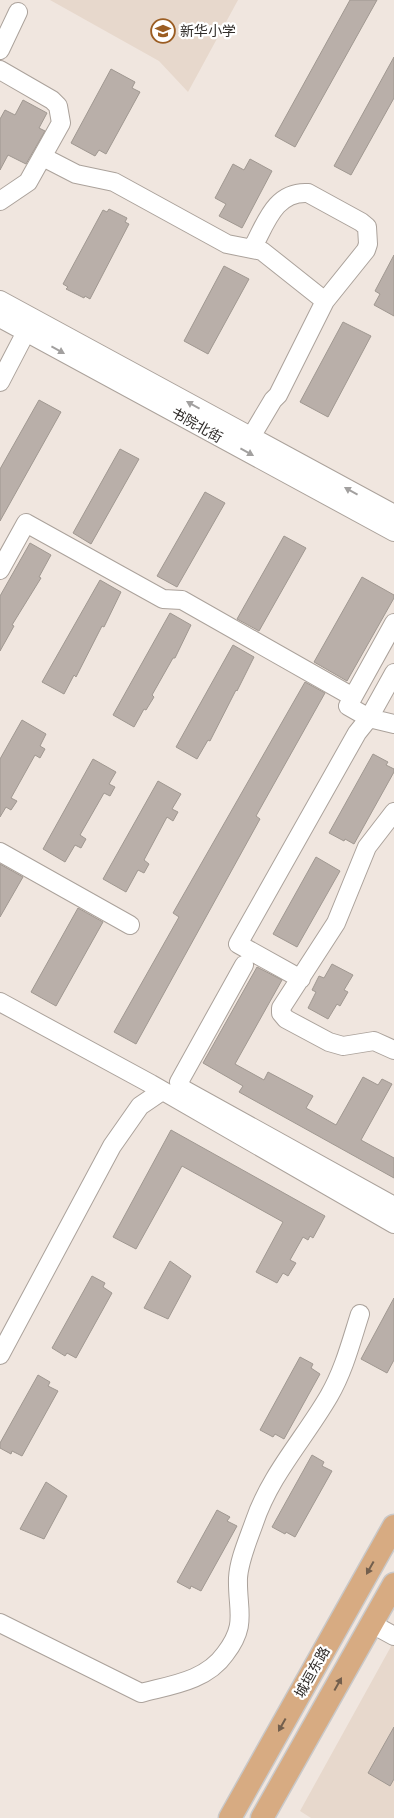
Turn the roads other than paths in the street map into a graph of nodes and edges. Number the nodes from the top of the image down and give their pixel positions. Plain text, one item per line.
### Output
1 (18, 12) dead end
2 (0, 50) edge
3 (0, 70) edge
4 (43, 157) junction
5 (0, 201) edge
6 (253, 248) junction
7 (0, 300) edge
8 (325, 301) junction
9 (0, 318) edge
10 (26, 332) junction
11 (0, 382) edge
12 (252, 437) junction
13 (394, 514) edge
14 (394, 532) edge
15 (0, 570) edge
16 (394, 623) edge
17 (394, 673) edge
18 (353, 697) junction
19 (369, 718) junction
20 (394, 724) edge
21 (394, 812) edge
22 (0, 852) edge
23 (130, 925) dead end
24 (244, 964) dead end
25 (301, 979) junction
26 (0, 1002) edge
27 (394, 1050) edge
28 (162, 1091) junction
29 (394, 1206) edge
30 (394, 1224) edge
31 (360, 1314) dead end
32 (0, 1355) edge
33 (394, 1526) edge
34 (394, 1584) edge
35 (0, 1623) edge
36 (372, 1624) junction
37 (394, 1636) edge
38 (230, 1818) edge
39 (262, 1818) edge

1 - 2 street
3 - 4 street
4 - 5 street
4 - 6 street
6 - 8 street
6 - 8 street
12 -> 7 street, 书院北街
8 - 12 street
9 - 10 street, 书院北街
10 - 11 street
10 -> 14 street, 书院北街
13 -> 12 street, 书院北街
15 - 18 street
16 - 18 street
17 - 19 street
18 - 19 street
19 - 20 street
19 - 25 street
21 - 25 street
22 - 23 street
24 - 29 street
25 - 27 street
26 - 28 street
28 - 30 street
28 - 32 street
31 - 35 street
33 -> 38 main road, 城垣东路
34 - 36 main road, 城垣东路
36 - 37 street
39 -> 36 main road, 城垣东路

